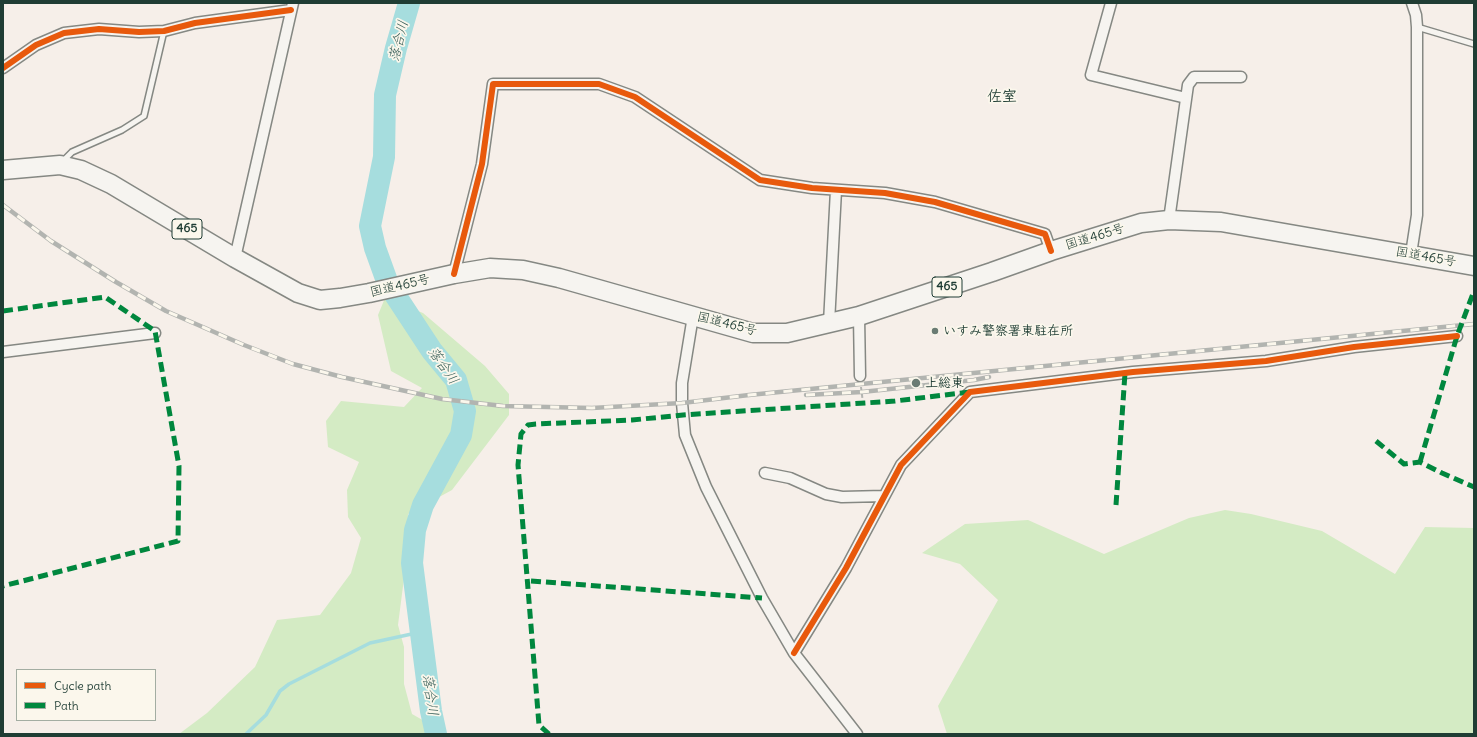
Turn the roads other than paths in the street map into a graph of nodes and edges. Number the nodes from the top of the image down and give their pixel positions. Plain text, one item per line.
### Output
1 (1111, 3) edge
2 (1412, 3) edge
3 (292, 7) edge
4 (1418, 27) junction
5 (164, 31) junction
6 (1474, 44) edge
7 (3, 68) edge
8 (1240, 77) dead end
9 (1186, 98) junction
10 (60, 165) junction
11 (3, 170) edge
12 (836, 190) junction
13 (1169, 220) junction
14 (1051, 251) junction
15 (1411, 254) junction
16 (235, 258) junction
17 (1474, 266) edge
18 (454, 274) junction
19 (693, 316) junction
20 (860, 316) junction
21 (829, 323) junction
22 (155, 333) dead end
23 (1457, 336) dead end
24 (3, 352) edge
25 (860, 376) road end
26 (765, 473) dead end
27 (884, 496) junction
28 (794, 653) junction
29 (857, 734) edge

1 - 9 street
2 - 4 street
3 - 5 street
3 - 16 street
4 - 6 lane
4 - 15 street
5 - 7 street
5 - 10 lane
8 - 9 street
9 - 13 street
10 - 11 highway, 国道465号 / 465
10 - 16 highway, 国道465号 / 465
12 - 14 street
12 - 18 street
12 - 21 street
13 - 14 highway, 国道465号 / 465
13 - 15 highway, 国道465号 / 465
14 - 20 highway, 国道465号 / 465
15 - 17 highway, 国道465号 / 465
16 - 18 highway, 国道465号 / 465
18 - 19 highway, 国道465号 / 465
19 - 21 highway, 国道465号 / 465
19 - 28 street
20 - 21 highway, 国道465号 / 465
20 - 25 street
22 - 24 street
23 - 27 street
26 - 27 street
27 - 28 street
28 - 29 street

